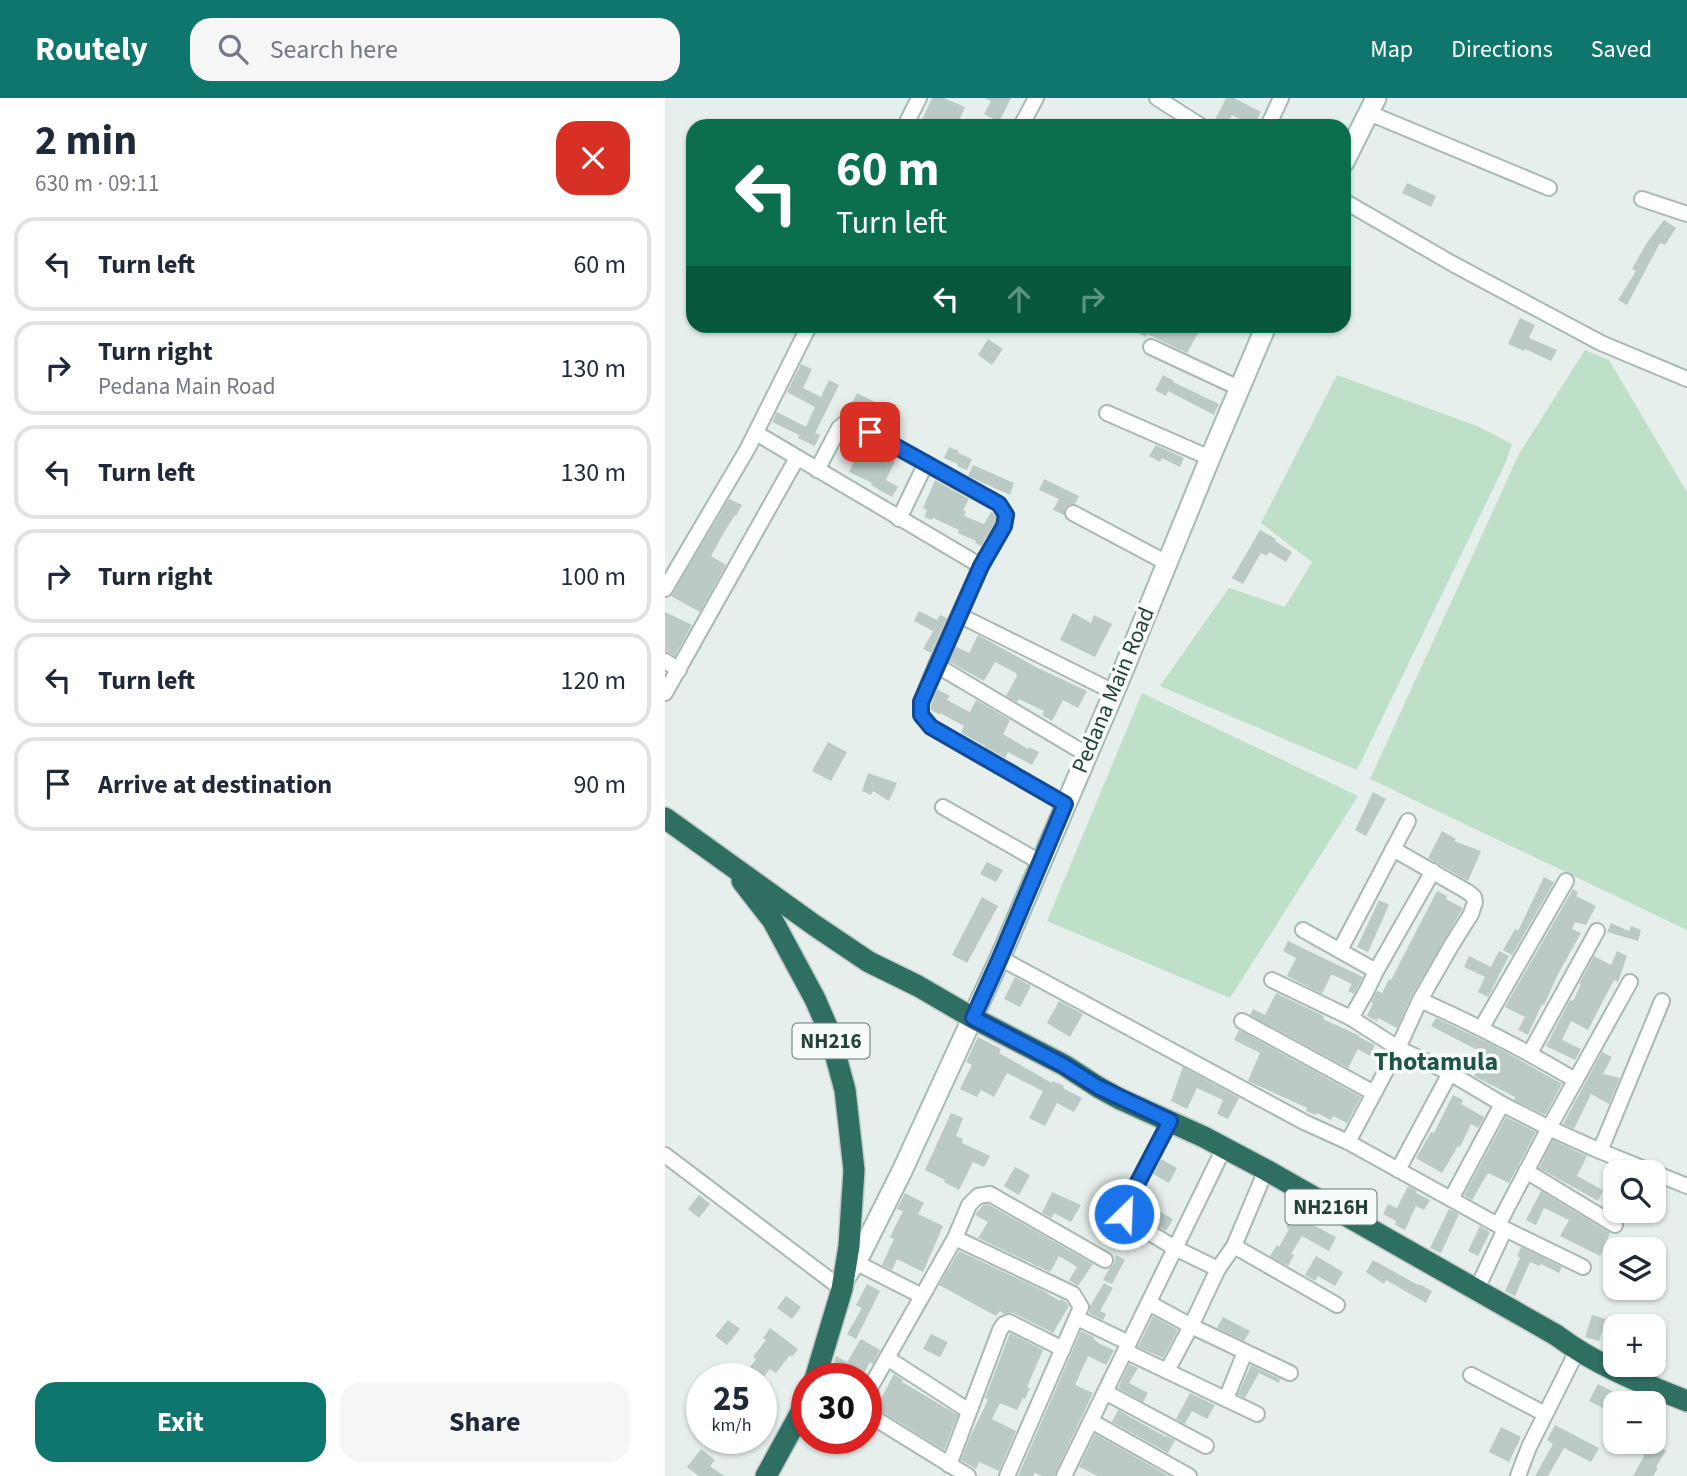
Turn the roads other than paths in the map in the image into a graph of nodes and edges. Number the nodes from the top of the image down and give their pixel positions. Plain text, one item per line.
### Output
1 (919, 98) edge
2 (1036, 98) edge
3 (1282, 98) edge
4 (1166, 101) edge
5 (1372, 105) edge
6 (908, 119) edge
7 (1025, 119) edge
8 (1191, 119) edge
9 (1272, 119) edge
10 (1351, 148) edge
11 (1549, 188) dead end
12 (1642, 199) dead end
13 (1351, 205) edge
14 (1687, 214) edge
15 (806, 333) edge
16 (1263, 333) edge
17 (1151, 347) dead end
18 (1687, 379) edge
19 (1239, 388) junction
20 (1107, 413) dead end
21 (756, 433) junction
22 (797, 458) junction
23 (1210, 458) junction
24 (926, 464) junction
25 (817, 470) junction
26 (1073, 513) dead end
27 (899, 519) junction
28 (1167, 563) junction
29 (981, 566) junction
30 (665, 589) edge
31 (959, 615) junction
32 (665, 661) edge
33 (936, 665) junction
34 (679, 670) junction
35 (1114, 692) junction
36 (665, 693) edge
37 (1086, 754) junction
38 (1065, 804) junction
39 (943, 807) dead end
40 (665, 818) edge
41 (1408, 821) dead end
42 (1393, 849) junction
43 (1040, 862) junction
44 (728, 864) junction
45 (1433, 872) junction
46 (1566, 881) dead end
47 (1303, 930) dead end
48 (1597, 931) dead end
49 (1340, 950) junction
50 (1000, 958) junction
51 (1376, 971) junction
52 (1272, 979) dead end
53 (1630, 982) dead end
54 (1420, 1000) junction
55 (1662, 1002) dead end
56 (973, 1018) junction
57 (1351, 1018) junction
58 (1242, 1021) dead end
59 (1482, 1027) junction
60 (1398, 1048) junction
61 (1530, 1053) junction
62 (1450, 1073) junction
63 (1576, 1080) junction
64 (1374, 1093) junction
65 (1502, 1104) junction
66 (1170, 1121) junction
67 (1549, 1128) junction
68 (1348, 1142) junction
69 (1224, 1148) junction
70 (1600, 1151) junction
71 (665, 1155) edge
72 (1266, 1170) junction
73 (1398, 1170) junction
74 (1526, 1171) junction
75 (1687, 1186) edge
76 (1451, 1199) junction
77 (1615, 1225) dead end
78 (1502, 1227) junction
79 (955, 1238) junction
80 (1234, 1246) junction
81 (1175, 1248) junction
82 (1105, 1260) dead end
83 (1583, 1267) dead end
84 (1218, 1269) junction
85 (847, 1276) junction
86 (1476, 1291) junction
87 (922, 1296) junction
88 (1149, 1303) junction
89 (1337, 1306) dead end
90 (1077, 1318) junction
91 (1191, 1326) junction
92 (1127, 1347) junction
93 (1063, 1349) junction
94 (1577, 1351) junction
95 (1245, 1352) junction
96 (887, 1357) junction
97 (820, 1363) edge
98 (882, 1366) edge
99 (1167, 1371) junction
100 (1290, 1373) dead end
101 (1471, 1375) dead end
102 (1105, 1392) junction
103 (1226, 1399) junction
104 (1687, 1401) edge
105 (969, 1411) junction
106 (1545, 1413) junction
107 (1257, 1414) dead end
108 (1091, 1421) junction
109 (882, 1423) edge
110 (791, 1430) edge
111 (1206, 1446) dead end
112 (949, 1465) junction
113 (1071, 1474) edge
114 (766, 1476) edge
115 (968, 1476) edge
116 (1007, 1476) edge
117 (1189, 1476) edge
118 (1518, 1476) edge

1 - 6 street
2 - 7 street
3 - 9 street
4 - 8 street
5 - 10 main road
5 - 11 street
12 - 14 street
13 - 18 street
15 - 21 street
16 - 19 main road, Pedana Main Road
17 - 19 street
19 - 23 main road, Pedana Main Road
20 - 23 street
21 - 22 street
21 - 30 street
22 - 25 street
22 - 34 street
23 - 28 main road, Pedana Main Road
24 - 25 street
24 - 27 street
24 - 29 street
25 - 27 street
26 - 28 street
27 - 29 street
28 - 35 main road, Pedana Main Road
29 - 31 street
31 - 33 street
31 - 35 street
32 - 34 street
33 - 37 street
33 - 38 street
34 - 36 street
35 - 37 main road, Pedana Main Road
37 - 38 main road, Pedana Main Road
38 - 43 main road, Pedana Main Road
39 - 43 street
40 - 44 highway, NH216
41 - 42 street
42 - 45 street
42 - 49 street
43 - 50 main road, Pedana Main Road
44 - 56 highway, NH216H
44 - 85 highway, NH216
45 - 51 street
45 - 54 street
46 - 59 street
47 - 49 street
48 - 61 street
49 - 51 street
50 - 56 main road, Pedana Main Road
50 - 68 street
51 - 57 street
52 - 57 street
53 - 63 street
54 - 59 street
54 - 60 street
55 - 70 street
56 - 66 highway, NH216H
56 - 85 main road, Pedana Main Road
57 - 60 street
58 - 64 street
59 - 61 street
60 - 62 street
60 - 64 street
61 - 63 street
62 - 65 street
62 - 73 street
63 - 67 street
64 - 68 street
65 - 67 street
65 - 76 street
66 - 69 highway, NH216H
66 - 81 street
67 - 70 street
67 - 74 street
68 - 73 street
69 - 72 highway, NH216H
69 - 81 street
70 - 75 street
71 - 85 street
72 - 80 street
72 - 86 highway, NH216H
73 - 76 street
74 - 77 street
74 - 78 street
76 - 78 street
78 - 83 street
78 - 86 street
79 - 82 street
79 - 87 street
79 - 90 street
80 - 84 street
80 - 89 street
81 - 84 street
81 - 88 street
84 - 91 street
85 - 87 street
85 - 97 highway, NH216
86 - 94 highway, NH216H
87 - 96 street
88 - 91 street
88 - 92 street
90 - 92 street
90 - 93 street
91 - 95 street
91 - 99 street
92 - 99 street
92 - 102 street
93 - 105 street
93 - 116 street
94 - 104 highway, NH216H
94 - 106 street
95 - 100 street
95 - 103 street
96 - 98 street
96 - 105 street
99 - 103 street
101 - 106 street
102 - 108 street
102 - 111 street
103 - 107 street
105 - 112 street
106 - 118 street
108 - 113 street
108 - 117 street
109 - 112 street
110 - 114 highway
112 - 115 street

